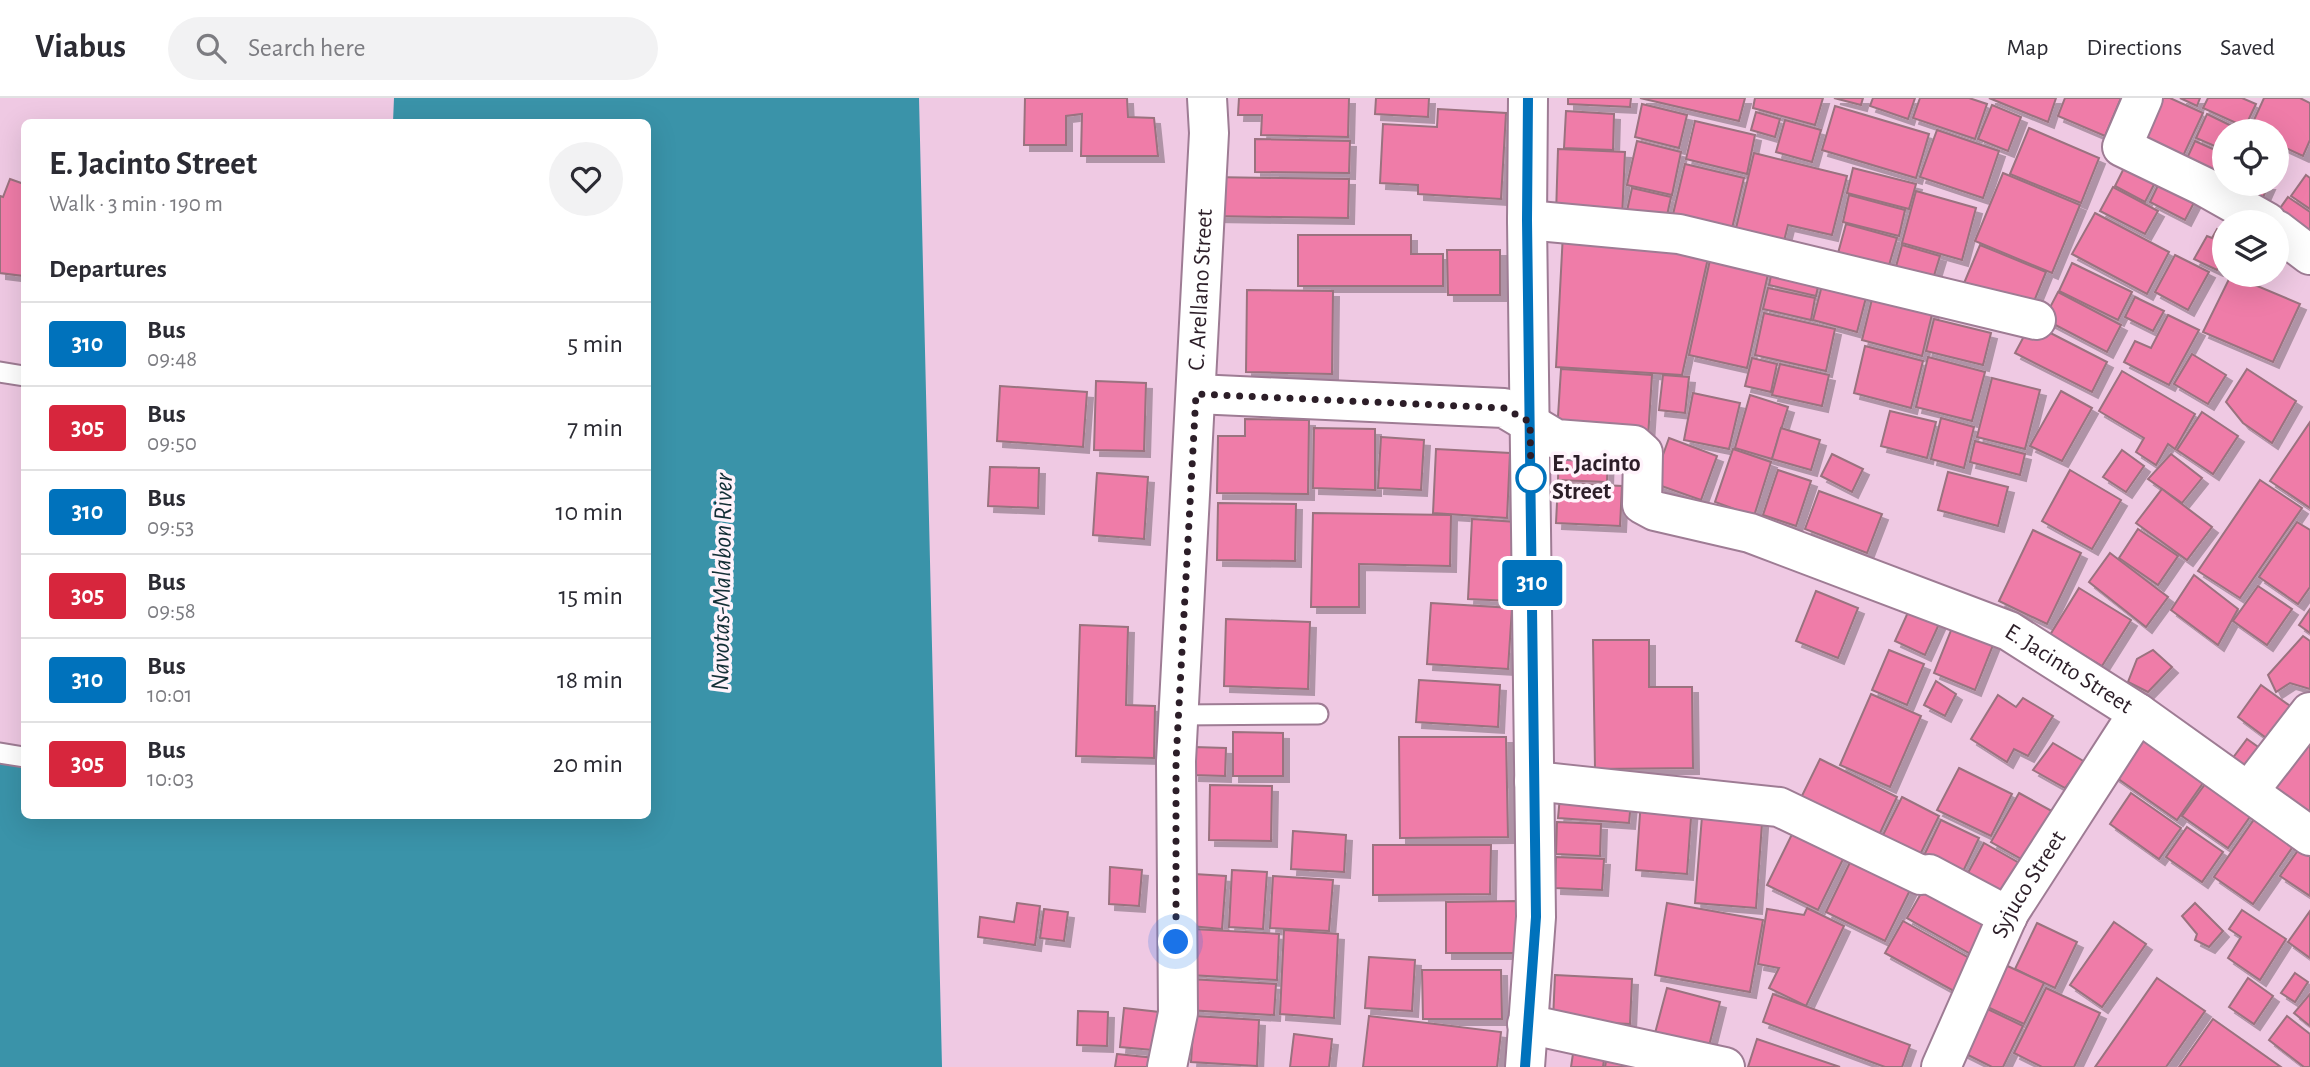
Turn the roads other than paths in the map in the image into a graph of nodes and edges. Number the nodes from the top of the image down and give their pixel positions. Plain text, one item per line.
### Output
1 (1207, 98) edge
2 (1528, 98) edge
3 (2143, 98) edge
4 (2246, 210) edge
5 (1527, 220) junction
6 (2289, 239) edge
7 (2310, 255) edge
8 (2035, 320) dead end
9 (0, 372) edge
10 (21, 376) edge
11 (1196, 394) junction
12 (1530, 422) junction
13 (2310, 712) edge
14 (2138, 713) junction
15 (1318, 714) dead end
16 (1178, 715) junction
17 (0, 753) edge
18 (21, 756) edge
19 (1534, 781) junction
20 (2249, 791) junction
21 (2310, 836) edge
22 (2008, 916) junction
23 (1527, 1024) junction
24 (1167, 1067) edge
25 (1524, 1067) edge
26 (1726, 1067) edge
27 (1941, 1067) edge

1 - 11 street, C. Arellano Street
2 - 5 street
3 - 4 street
5 - 8 street
5 - 12 street
6 - 7 street
9 - 10 lane
11 - 12 street
11 - 16 street, C. Arellano Street
12 - 14 street, E. Jacinto Street
12 - 19 street
13 - 20 street
14 - 20 street, E. Jacinto Street
14 - 22 street, Syjuco Street
15 - 16 lane
16 - 24 street, C. Arellano Street
17 - 18 lane
19 - 22 street
19 - 23 street
20 - 21 street, E. Jacinto Street
22 - 27 street, Syjuco Street
23 - 25 street
23 - 26 street

